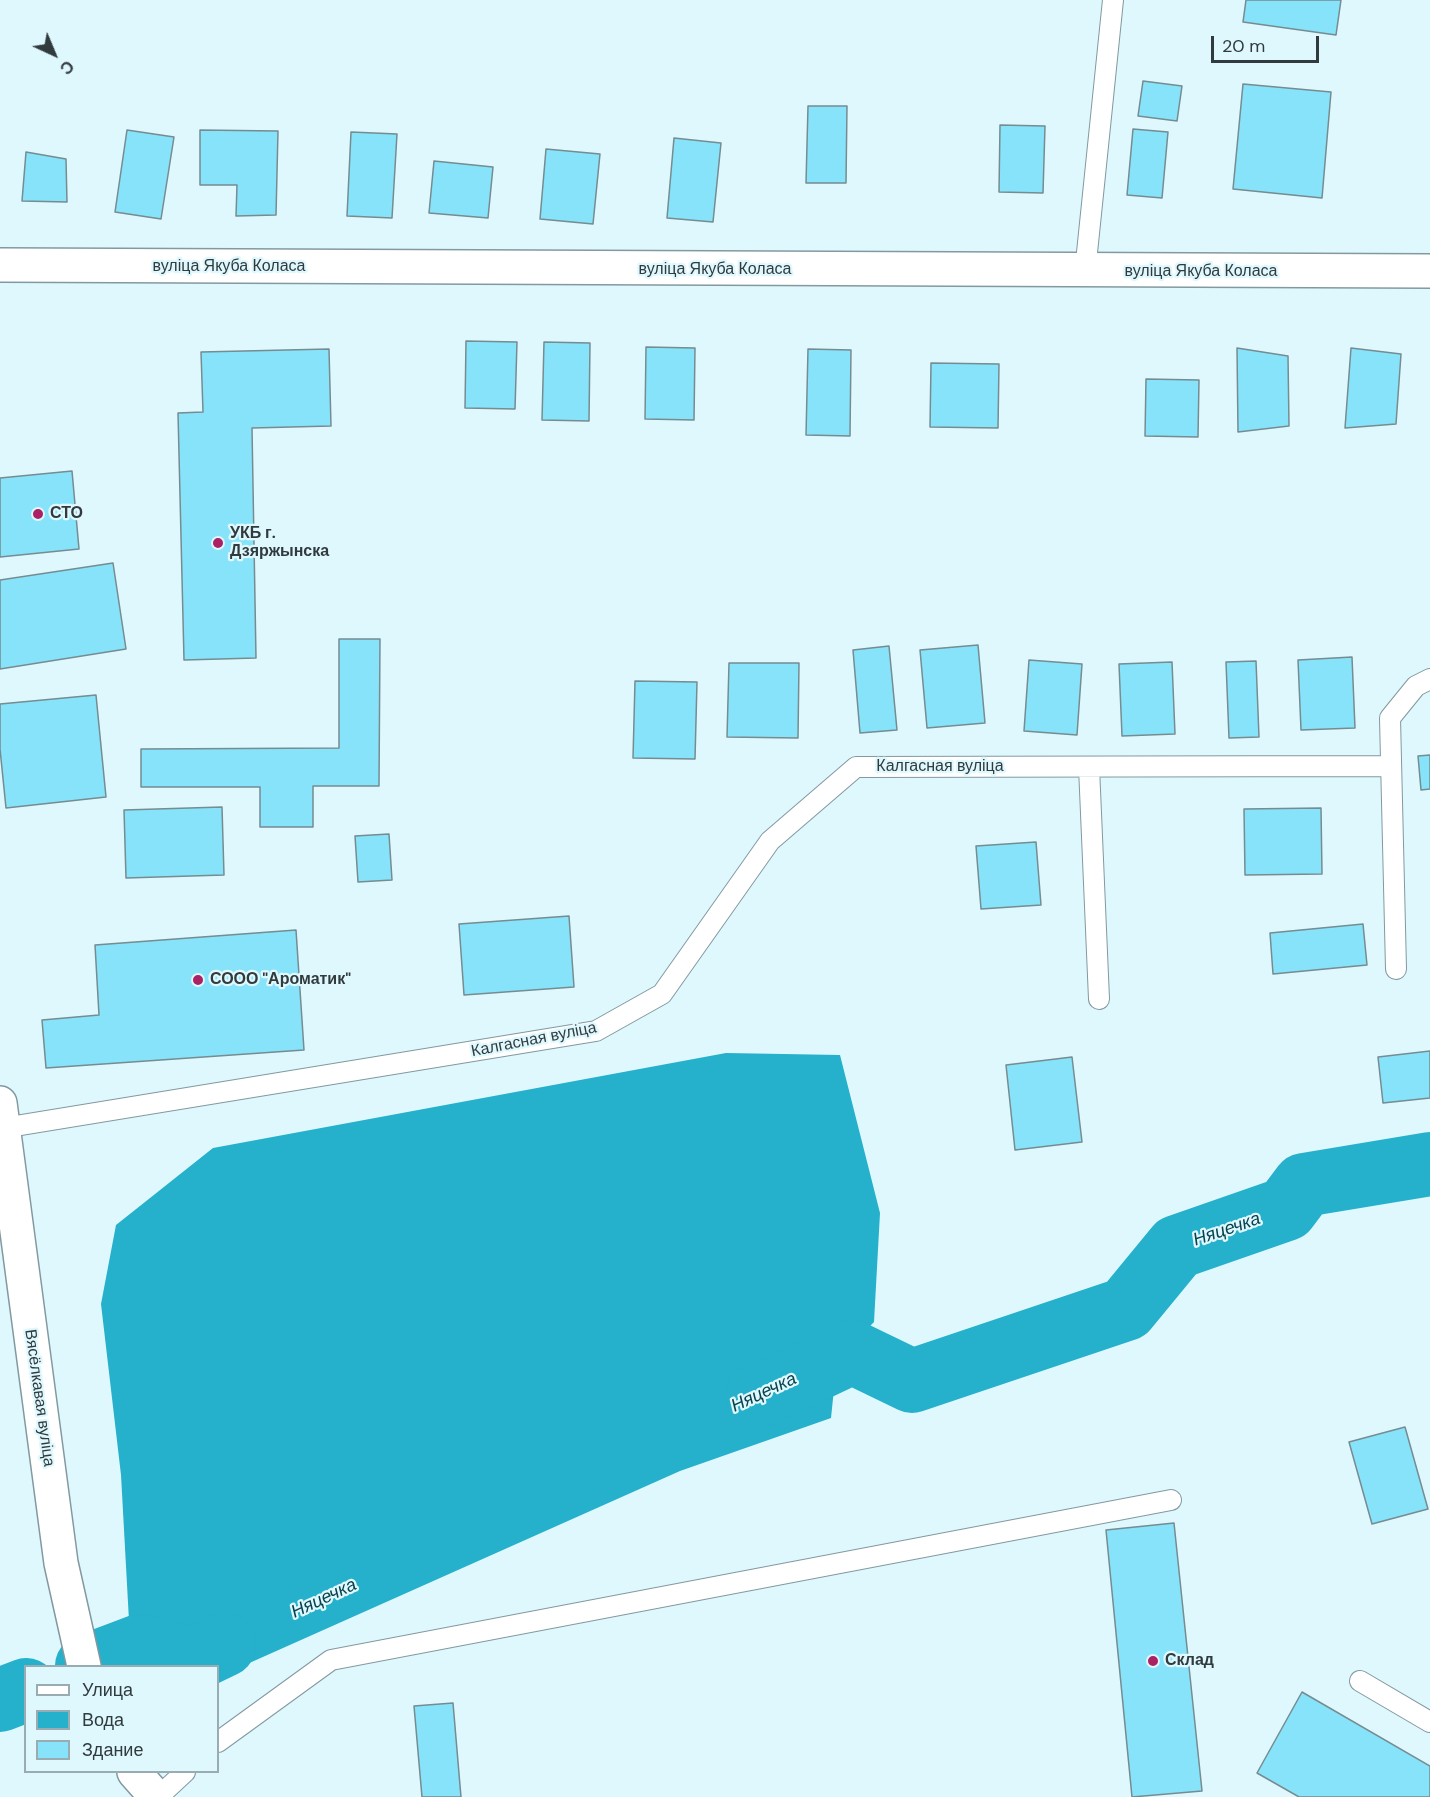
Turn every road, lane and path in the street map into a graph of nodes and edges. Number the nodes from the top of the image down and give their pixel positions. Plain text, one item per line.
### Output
1 (1113, 0) edge
2 (0, 265) edge
3 (1430, 271) edge
4 (1085, 272) junction
5 (1430, 679) edge
6 (1389, 766) junction
7 (1089, 767) junction
8 (1396, 969) dead end
9 (1099, 999) dead end
10 (2, 1115) edge
11 (1171, 1500) dead end
12 (84, 1665) edge
13 (1360, 1681) dead end
14 (1430, 1722) edge
15 (219, 1741) edge
16 (135, 1773) edge
17 (184, 1773) edge
18 (157, 1797) edge

1 - 4 lane
2 - 4 street, вуліца Якуба Коласа
3 - 4 street, вуліца Якуба Коласа
5 - 6 lane
6 - 7 lane, Калгасная вуліца
6 - 8 lane
7 - 9 lane
7 - 10 lane, Калгасная вуліца
10 - 12 street, Вясёлкавая вуліца
11 - 15 lane
13 - 14 lane
16 - 18 street
17 - 18 lane

